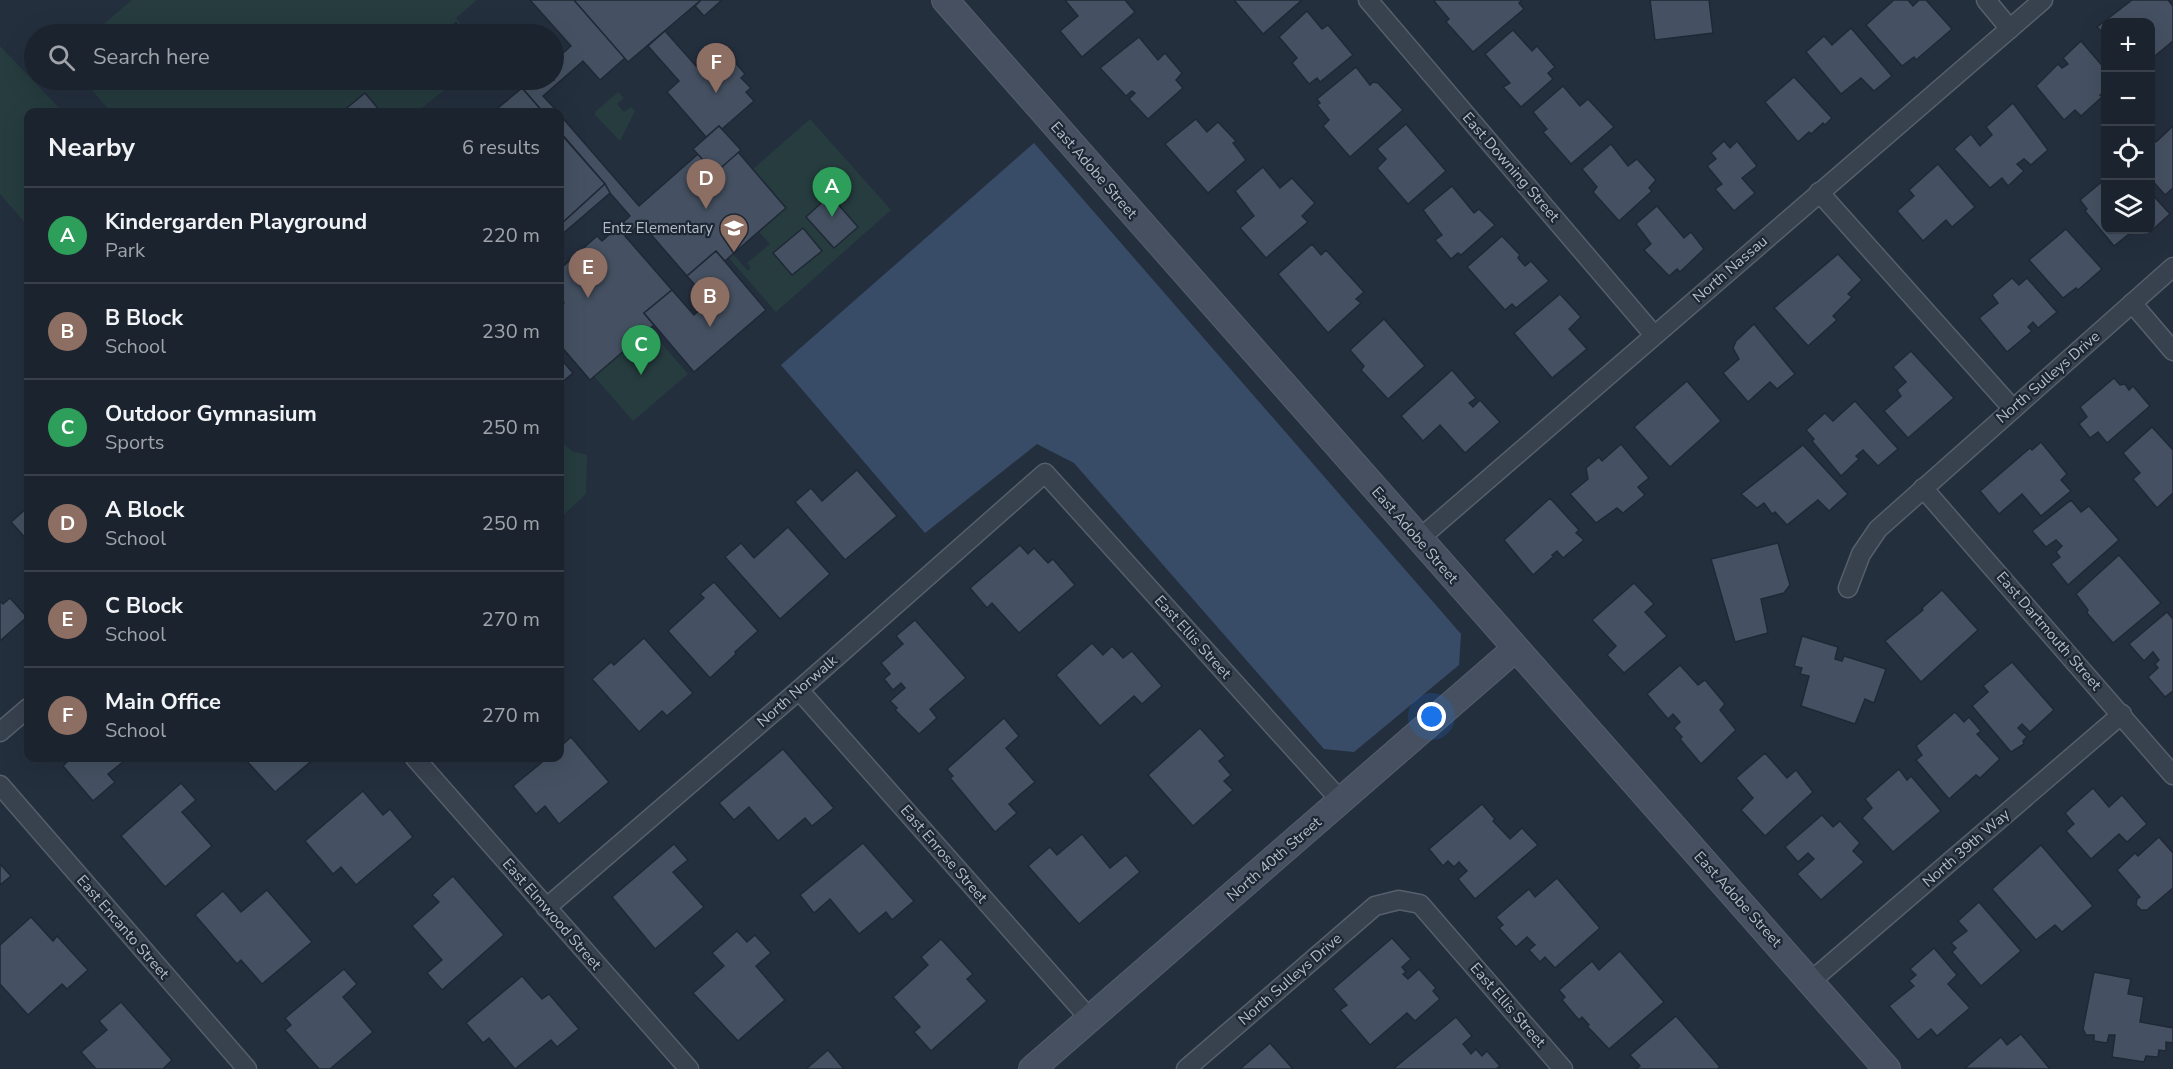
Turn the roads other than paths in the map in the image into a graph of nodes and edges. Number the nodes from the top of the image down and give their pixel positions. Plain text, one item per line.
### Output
1 (945, 0) edge
2 (1368, 0) edge
3 (1986, 0) edge
4 (2043, 0) edge
5 (2010, 28) junction
6 (1819, 192) junction
7 (2173, 267) edge
8 (2132, 303) junction
9 (1654, 335) junction
10 (2173, 351) edge
11 (2013, 409) junction
12 (1046, 473) joint
13 (1923, 488) junction
14 (1419, 539) junction
15 (1848, 588) dead end
16 (1515, 649) junction
17 (799, 690) junction
18 (24, 711) edge
19 (2122, 714) junction
20 (0, 732) edge
21 (418, 762) edge
22 (2173, 775) edge
23 (0, 785) edge
24 (1341, 801) junction
25 (1399, 900) joint
26 (546, 908) junction
27 (1811, 981) junction
28 (1090, 1019) junction
29 (247, 1069) edge
30 (689, 1069) edge
31 (1032, 1069) edge
32 (1186, 1069) edge
33 (1563, 1069) edge
34 (1887, 1069) edge

1 - 14 street, East Adobe Street
2 - 9 street, East Downing Street
3 - 5 street
4 - 5 street, North Nassau
5 - 6 street, North Nassau
6 - 9 street, North Nassau
6 - 11 street
7 - 8 street, North Sulleys Drive
8 - 10 street
8 - 11 street, North Sulleys Drive
9 - 14 street, North Nassau
11 - 13 street, North Sulleys Drive
12 - 17 street, North Norwalk
12 - 24 street, East Ellis Street
13 - 15 street, North Sulleys Drive
13 - 19 street, East Dartmouth Street
14 - 16 street, East Adobe Street
16 - 24 street, North 40th Street
16 - 27 street, East Adobe Street
17 - 26 street, North Norwalk
17 - 28 street, East Enrose Street
18 - 20 street
19 - 22 street, East Dartmouth Street
19 - 27 street, North 39th Way
21 - 26 street, East Elmwood Street
23 - 29 street, East Encanto Street
24 - 28 street, North 40th Street
25 - 32 street, North Sulleys Drive
25 - 33 street, East Ellis Street
26 - 30 street, East Elmwood Street
27 - 34 street, East Adobe Street
28 - 31 street, North 40th Street

